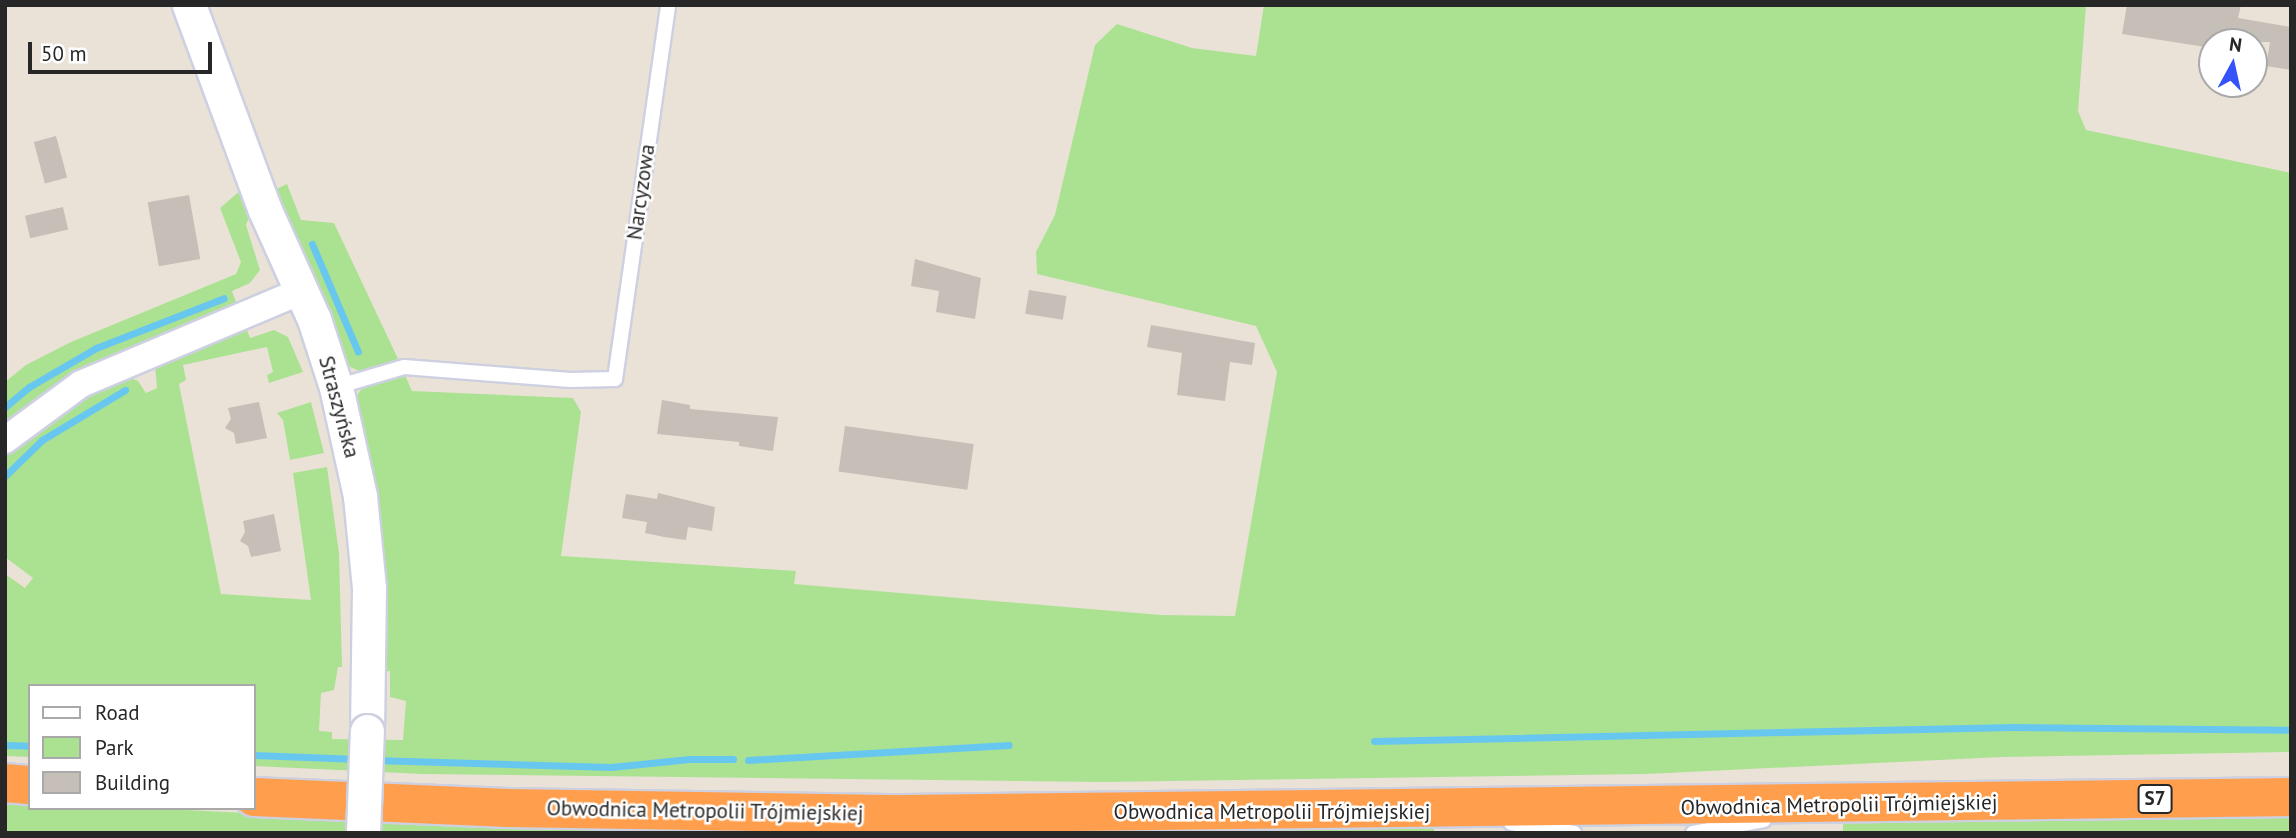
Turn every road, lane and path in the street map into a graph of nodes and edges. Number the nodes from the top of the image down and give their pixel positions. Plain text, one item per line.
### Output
1 (189, 5) edge
2 (668, 5) edge
3 (303, 290) junction
4 (336, 387) junction
5 (5, 440) edge
6 (5, 783) edge
7 (28, 785) edge
8 (256, 796) edge
9 (2291, 797) edge
10 (1844, 805) junction
11 (1434, 811) junction
12 (363, 833) edge
13 (1574, 833) edge
14 (1693, 833) edge

1 - 3 street, Straszyńska
2 - 4 lane, Narcyzowa
3 - 4 street, Straszyńska
3 - 5 street
4 - 12 street, Straszyńska, bridge
6 - 7 highway
8 - 11 highway, Obwodnica Metropolii Trójmiejskiej / S7
9 - 10 highway, Obwodnica Metropolii Trójmiejskiej / S7
10 - 11 highway, Obwodnica Metropolii Trójmiejskiej / S7
10 - 14 lane
11 - 13 lane

